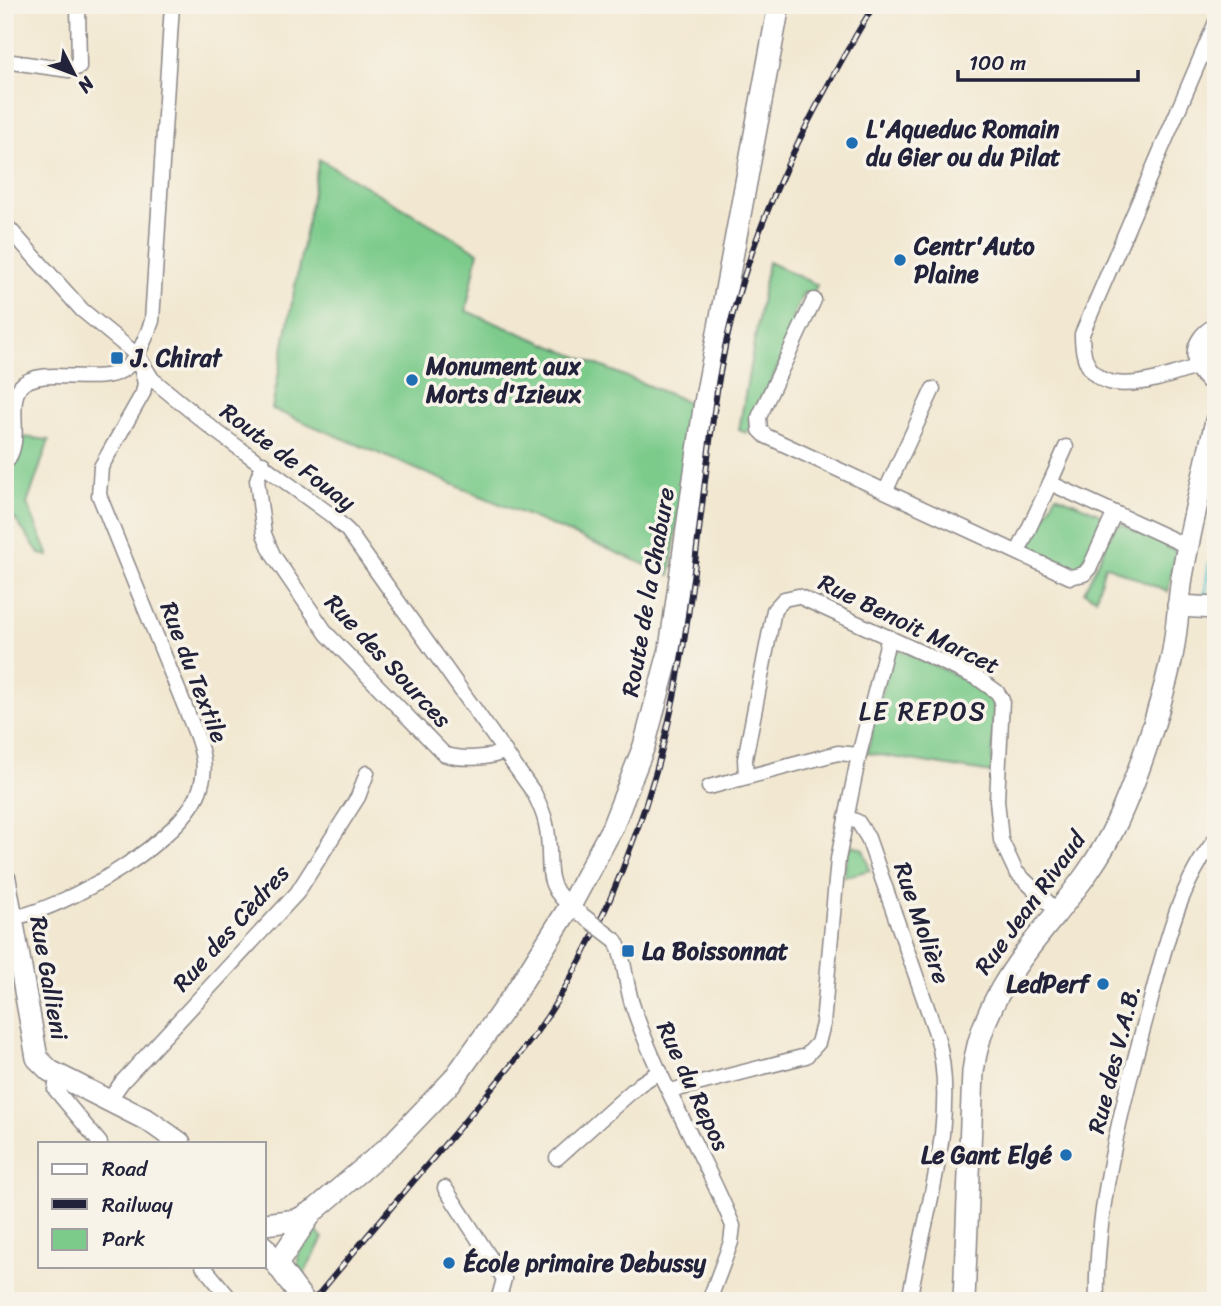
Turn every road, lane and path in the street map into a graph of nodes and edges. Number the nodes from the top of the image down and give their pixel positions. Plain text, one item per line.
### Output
1 (78, 5) edge
2 (172, 5) edge
3 (779, 5) edge
4 (1216, 22) edge
5 (5, 61) edge
6 (5, 224) edge
7 (814, 300) dead end
8 (1216, 329) edge
9 (138, 356) junction
10 (1199, 366) junction
11 (1216, 382) edge
12 (933, 389) dead end
13 (1216, 421) edge
14 (1066, 447) dead end
15 (5, 463) edge
16 (263, 463) junction
17 (1050, 483) junction
18 (886, 490) junction
19 (1114, 514) junction
20 (1189, 547) junction
21 (1018, 552) junction
22 (1178, 606) junction
23 (1216, 608) edge
24 (889, 637) junction
25 (505, 751) junction
26 (859, 755) junction
27 (367, 773) dead end
28 (746, 777) junction
29 (709, 787) dead end
30 (846, 817) junction
31 (1216, 839) edge
32 (5, 879) edge
33 (576, 910) junction
34 (1059, 913) junction
35 (11, 918) junction
36 (660, 1071) junction
37 (58, 1075) junction
38 (670, 1091) junction
39 (110, 1099) junction
40 (168, 1140) edge
41 (99, 1142) edge
42 (557, 1158) dead end
43 (445, 1188) dead end
44 (316, 1209) junction
45 (266, 1224) edge
46 (270, 1255) edge
47 (205, 1268) edge
48 (303, 1299) edge
49 (232, 1301) edge
50 (498, 1301) edge
51 (709, 1301) edge
52 (909, 1301) edge
53 (964, 1301) edge
54 (1097, 1301) edge

1 - 5 street
2 - 9 street
3 - 33 main road, Route de la Chabure
4 - 10 street
6 - 9 street, Route de Fouay
7 - 18 street
8 - 10 main road
9 - 15 street
9 - 16 street, Route de Fouay
9 - 35 street, Rue du Textile
10 - 11 main road
12 - 18 street
13 - 20 main road, Rue Jean Rivaud
14 - 17 street
16 - 25 street, Route de Fouay
16 - 25 street, Rue des Sources
17 - 19 street
17 - 21 street
18 - 21 street
19 - 20 street
19 - 21 street
20 - 22 main road, Rue Jean Rivaud
22 - 23 main road
22 - 34 main road, Rue Jean Rivaud
24 - 26 street
24 - 28 street, Rue Benoit Marcet
24 - 34 street, Rue Benoit Marcet
25 - 33 street, Route de Fouay
26 - 28 street
26 - 30 street
27 - 39 street, Rue des Cèdres
28 - 29 street
30 - 38 street
30 - 52 street, Rue Molière
31 - 54 street, Rue des V.A.B.
32 - 35 main road, Rue Gallieni
33 - 36 street, Rue du Repos, bridge
33 - 44 main road, Route de la Chabure
34 - 53 main road, Rue Jean Rivaud
35 - 37 main road, Rue Gallieni
36 - 38 street, Rue du Repos
36 - 42 street
37 - 39 main road
37 - 41 street, Rue Gallieni
38 - 51 street, Rue du Repos
39 - 40 main road
43 - 50 street
44 - 45 main road, Route de la Chabure
44 - 46 main road, Route de la Chabure
46 - 48 main road
47 - 49 street

